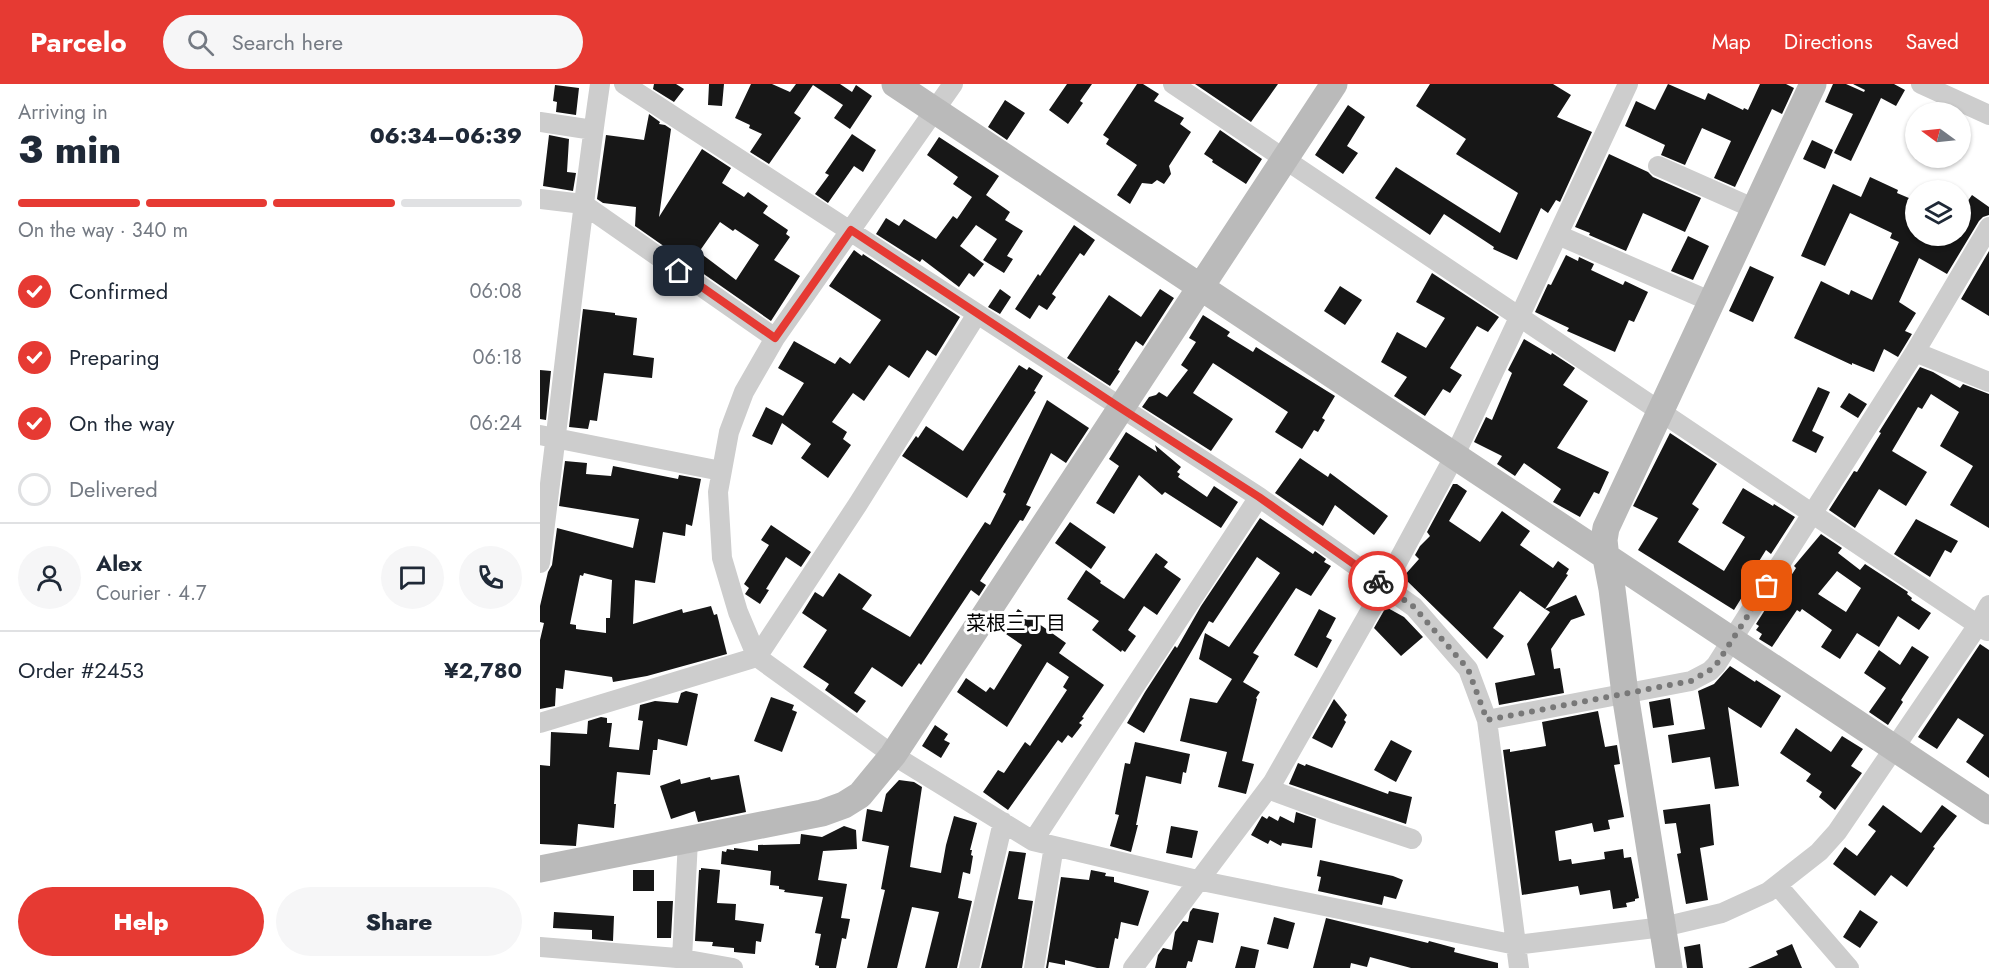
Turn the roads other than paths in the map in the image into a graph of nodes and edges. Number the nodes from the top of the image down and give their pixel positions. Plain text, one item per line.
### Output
1 (600, 84) edge
2 (624, 84) edge
3 (895, 84) edge
4 (953, 84) edge
5 (1173, 84) edge
6 (1334, 84) edge
7 (1628, 84) edge
8 (1813, 84) edge
9 (1921, 84) edge
10 (934, 111) junction
11 (1989, 115) edge
12 (540, 122) edge
13 (593, 130) junction
14 (1285, 160) junction
15 (1658, 166) dead end
16 (540, 199) edge
17 (583, 204) junction
18 (1755, 209) junction
19 (1989, 227) edge
20 (851, 230) junction
21 (1558, 235) junction
22 (1202, 288) junction
23 (1712, 302) junction
24 (977, 314) junction
25 (1520, 318) junction
26 (775, 338) junction
27 (1915, 352) junction
28 (1989, 382) edge
29 (1122, 409) junction
30 (1661, 411) junction
31 (548, 437) edge
32 (1454, 457) junction
33 (721, 471) junction
34 (1259, 497) junction
35 (1813, 513) junction
36 (543, 517) edge
37 (1606, 558) junction
38 (540, 563) edge
39 (1385, 585) junction
40 (1989, 605) edge
41 (1983, 629) edge
42 (1732, 641) junction
43 (758, 657) junction
44 (1625, 693) junction
45 (1487, 720) junction
46 (540, 723) edge
47 (1894, 749) junction
48 (893, 755) junction
49 (1268, 789) junction
50 (1989, 811) edge
51 (1003, 822) junction
52 (1412, 839) dead end
53 (688, 840) junction
54 (1033, 841) junction
55 (1054, 846) junction
56 (540, 868) edge
57 (1197, 880) junction
58 (1778, 886) junction
59 (1663, 927) junction
60 (1516, 945) junction
61 (540, 946) edge
62 (678, 962) edge
63 (734, 968) edge
64 (969, 968) edge
65 (1034, 968) edge
66 (1133, 968) edge
67 (1519, 968) edge
68 (1669, 968) edge
69 (1849, 968) edge

1 - 13 street
2 - 20 street
3 - 10 street
4 - 10 street
5 - 14 street
6 - 14 street
7 - 21 street
8 - 18 street
9 - 11 street
10 - 20 street
10 - 22 street
12 - 13 street
13 - 17 street
14 - 22 street
14 - 25 street
15 - 18 street
16 - 17 street
17 - 26 street
17 - 31 street
18 - 23 street
19 - 27 street
20 - 24 street
20 - 26 street
21 - 23 street
21 - 25 street
22 - 29 street
22 - 32 street
23 - 30 street
24 - 29 street
24 - 43 street
25 - 30 street
25 - 32 street
26 - 33 street
27 - 28 street
27 - 35 street
29 - 34 street
29 - 48 street
30 - 35 street
30 - 37 street
31 - 33 street
31 - 36 street
32 - 37 street
32 - 39 street
33 - 43 street
34 - 39 street
34 - 54 street
35 - 41 street
35 - 42 street
36 - 38 street
37 - 42 street
37 - 44 street
39 - 45 street
39 - 49 street
40 - 41 street
41 - 47 street
42 - 44 street
42 - 47 street
43 - 46 street
43 - 48 street
44 - 45 street
44 - 59 street
45 - 60 street
47 - 50 street
47 - 58 street
48 - 51 street
48 - 53 street
49 - 52 street
49 - 57 street
51 - 54 street
51 - 64 street
53 - 56 street
53 - 62 street
54 - 55 street
55 - 57 street
55 - 65 street
57 - 60 street
57 - 66 street
58 - 59 street
58 - 69 street
59 - 60 street
59 - 68 street
60 - 67 street
61 - 62 street
62 - 63 street

